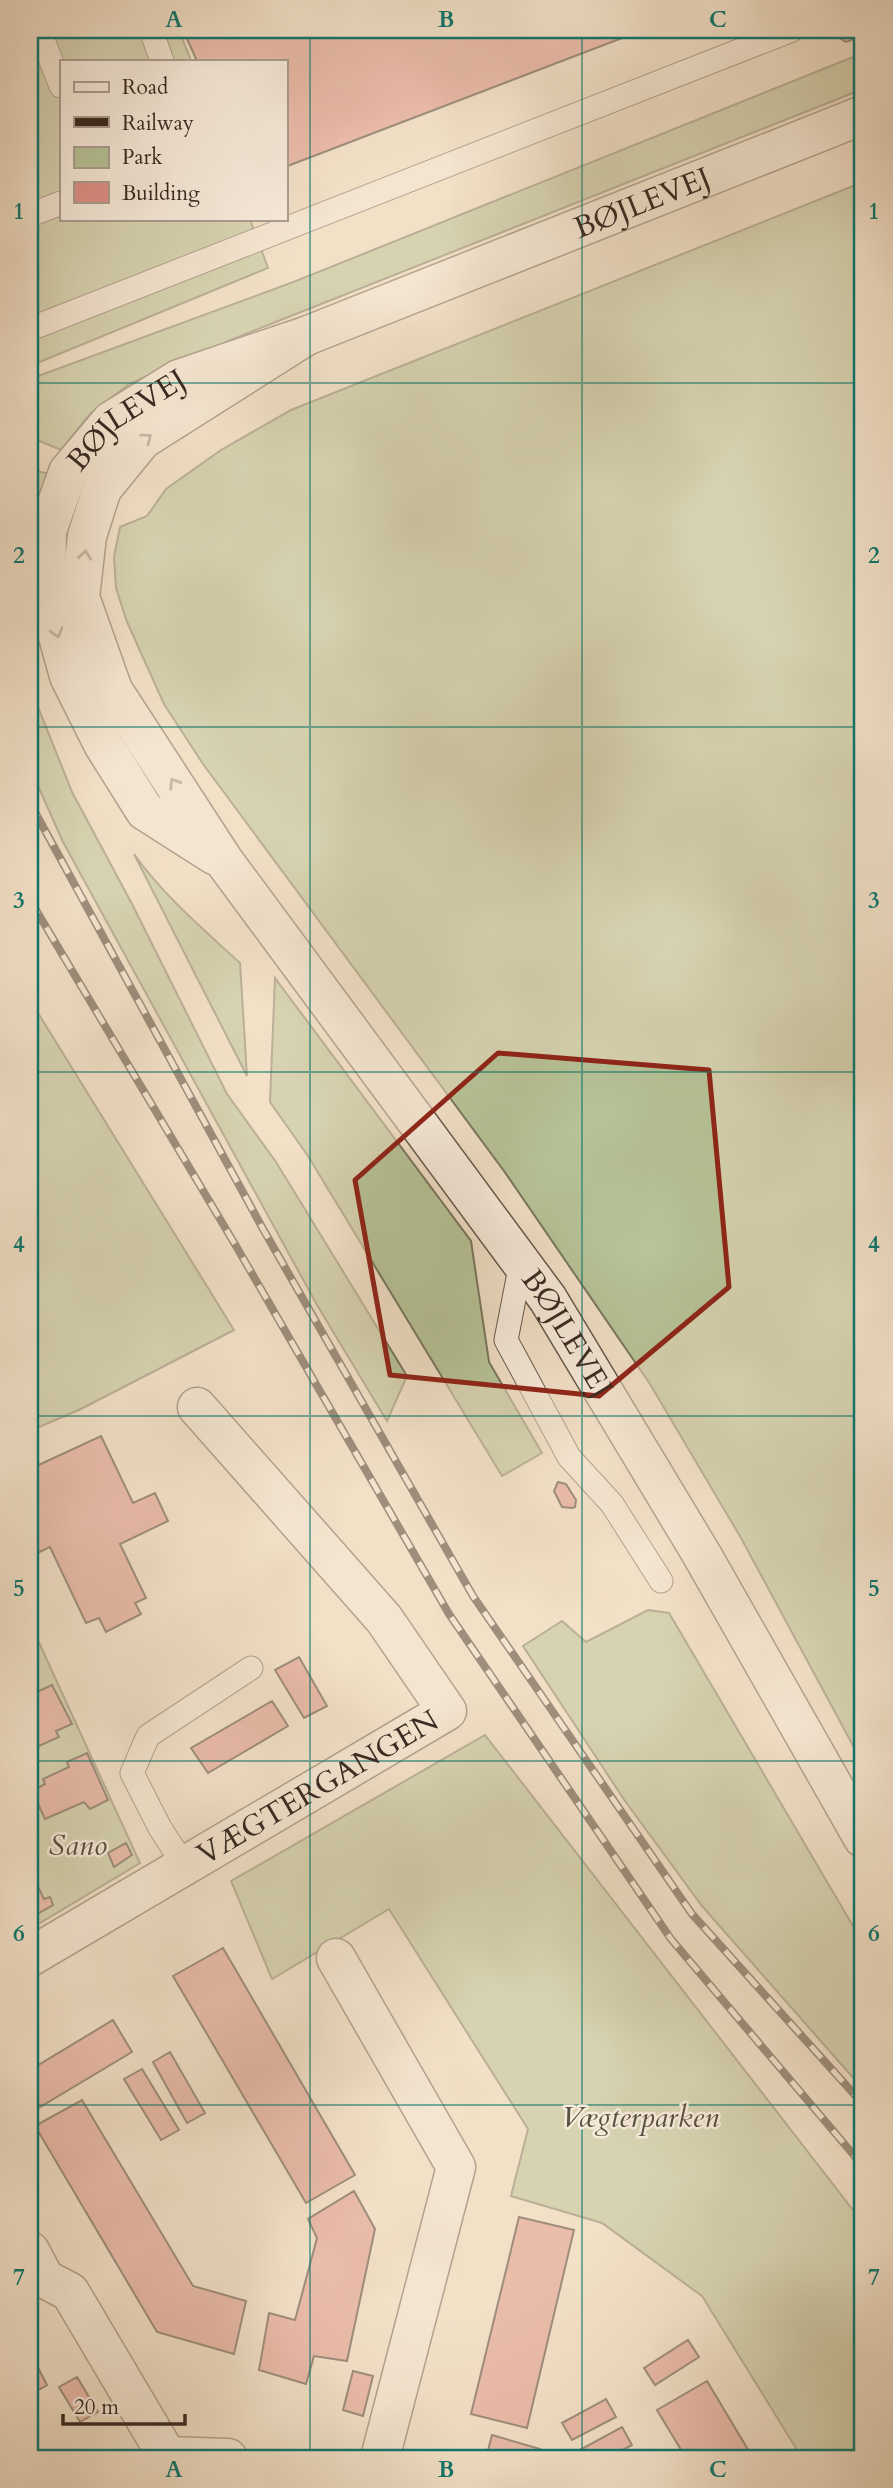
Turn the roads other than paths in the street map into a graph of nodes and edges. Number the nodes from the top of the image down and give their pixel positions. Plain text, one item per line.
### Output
1 (39, 30) edge
2 (151, 30) edge
3 (792, 30) edge
4 (162, 60) edge
5 (60, 83) edge
6 (863, 116) edge
7 (60, 203) edge
8 (30, 215) edge
9 (30, 330) edge
10 (521, 1263) junction
11 (197, 1407) dead end
12 (661, 1581) dead end
13 (251, 1668) dead end
14 (863, 1838) edge
15 (184, 1865) junction
16 (30, 1957) edge
17 (336, 1958) dead end
18 (30, 2251) edge
19 (165, 2457) edge
20 (228, 2458) edge
21 (380, 2458) edge

1 - 5 lane
2 - 4 lane
3 - 9 lane
6 - 10 street, BØJLEVEJ
7 - 8 lane
10 - 12 lane
10 - 14 street, BØJLEVEJ
11 - 15 street, VÆGTERGANGEN
13 - 15 lane
15 - 16 street, VÆGTERGANGEN
17 - 21 street
18 - 19 street
19 - 20 street

